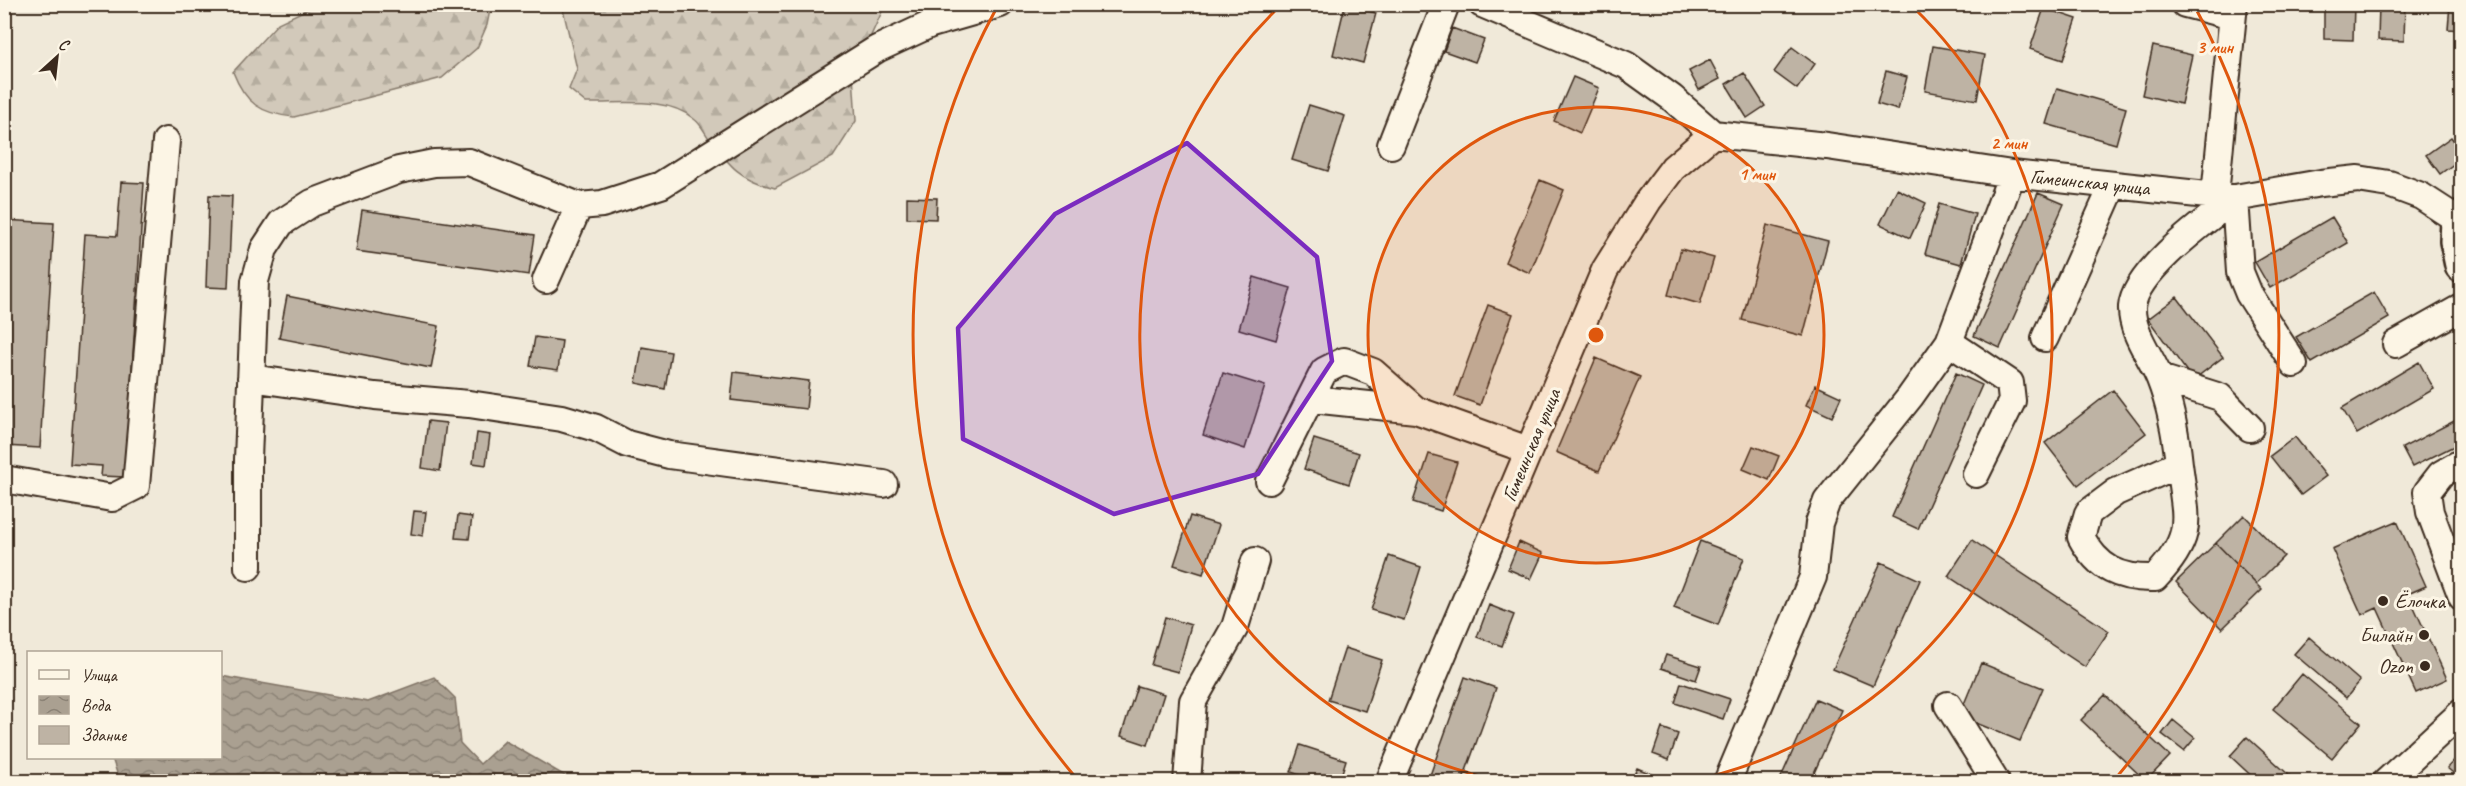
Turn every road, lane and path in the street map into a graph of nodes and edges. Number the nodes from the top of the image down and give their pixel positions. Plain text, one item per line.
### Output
1 (1000, 4) edge
2 (1446, 4) edge
3 (1482, 4) edge
4 (2186, 4) edge
5 (2233, 10) edge
6 (1713, 134) junction
7 (166, 141) dead end
8 (1391, 145) dead end
9 (2012, 174) junction
10 (2113, 185) junction
11 (2225, 196) junction
12 (579, 206) junction
13 (2460, 218) edge
14 (2462, 265) edge
15 (546, 280) dead end
16 (2462, 307) edge
17 (2045, 338) dead end
18 (1949, 342) junction
19 (2396, 344) dead end
20 (2294, 364) dead end
21 (251, 378) junction
22 (2160, 378) junction
23 (1312, 399) junction
24 (1416, 410) junction
25 (2250, 428) dead end
26 (1528, 450) junction
27 (2462, 462) edge
28 (2179, 464) junction
29 (1976, 474) dead end
30 (4, 479) edge
31 (1269, 481) dead end
32 (884, 484) dead end
33 (1256, 561) dead end
34 (248, 567) dead end
35 (2462, 597) edge
36 (1948, 705) dead end
37 (2462, 712) edge
38 (1187, 782) edge
39 (1389, 782) edge
40 (1727, 782) edge
41 (1996, 782) edge
42 (2386, 782) edge

1 - 12 street
2 - 8 street
3 - 6 street
4 - 5 street
5 - 11 street
6 - 9 street, Гимеинская улица
6 - 26 street, Гимеинская улица
7 - 30 street
9 - 10 street, Гимеинская улица
9 - 18 street
10 - 11 street, Гимеинская улица
10 - 17 street
11 - 13 street, Гимеинская улица
11 - 20 street
11 - 22 street
12 - 15 street
12 - 21 street
13 - 14 main road
16 - 19 street
18 - 29 street
18 - 40 street
21 - 32 street
21 - 34 street
22 - 25 street
22 - 28 street
23 - 24 street
23 - 24 street
23 - 31 street
24 - 26 street
26 - 39 street, Гимеинская улица
27 - 35 street
28 - 28 street
33 - 38 street
36 - 41 street
37 - 42 street

